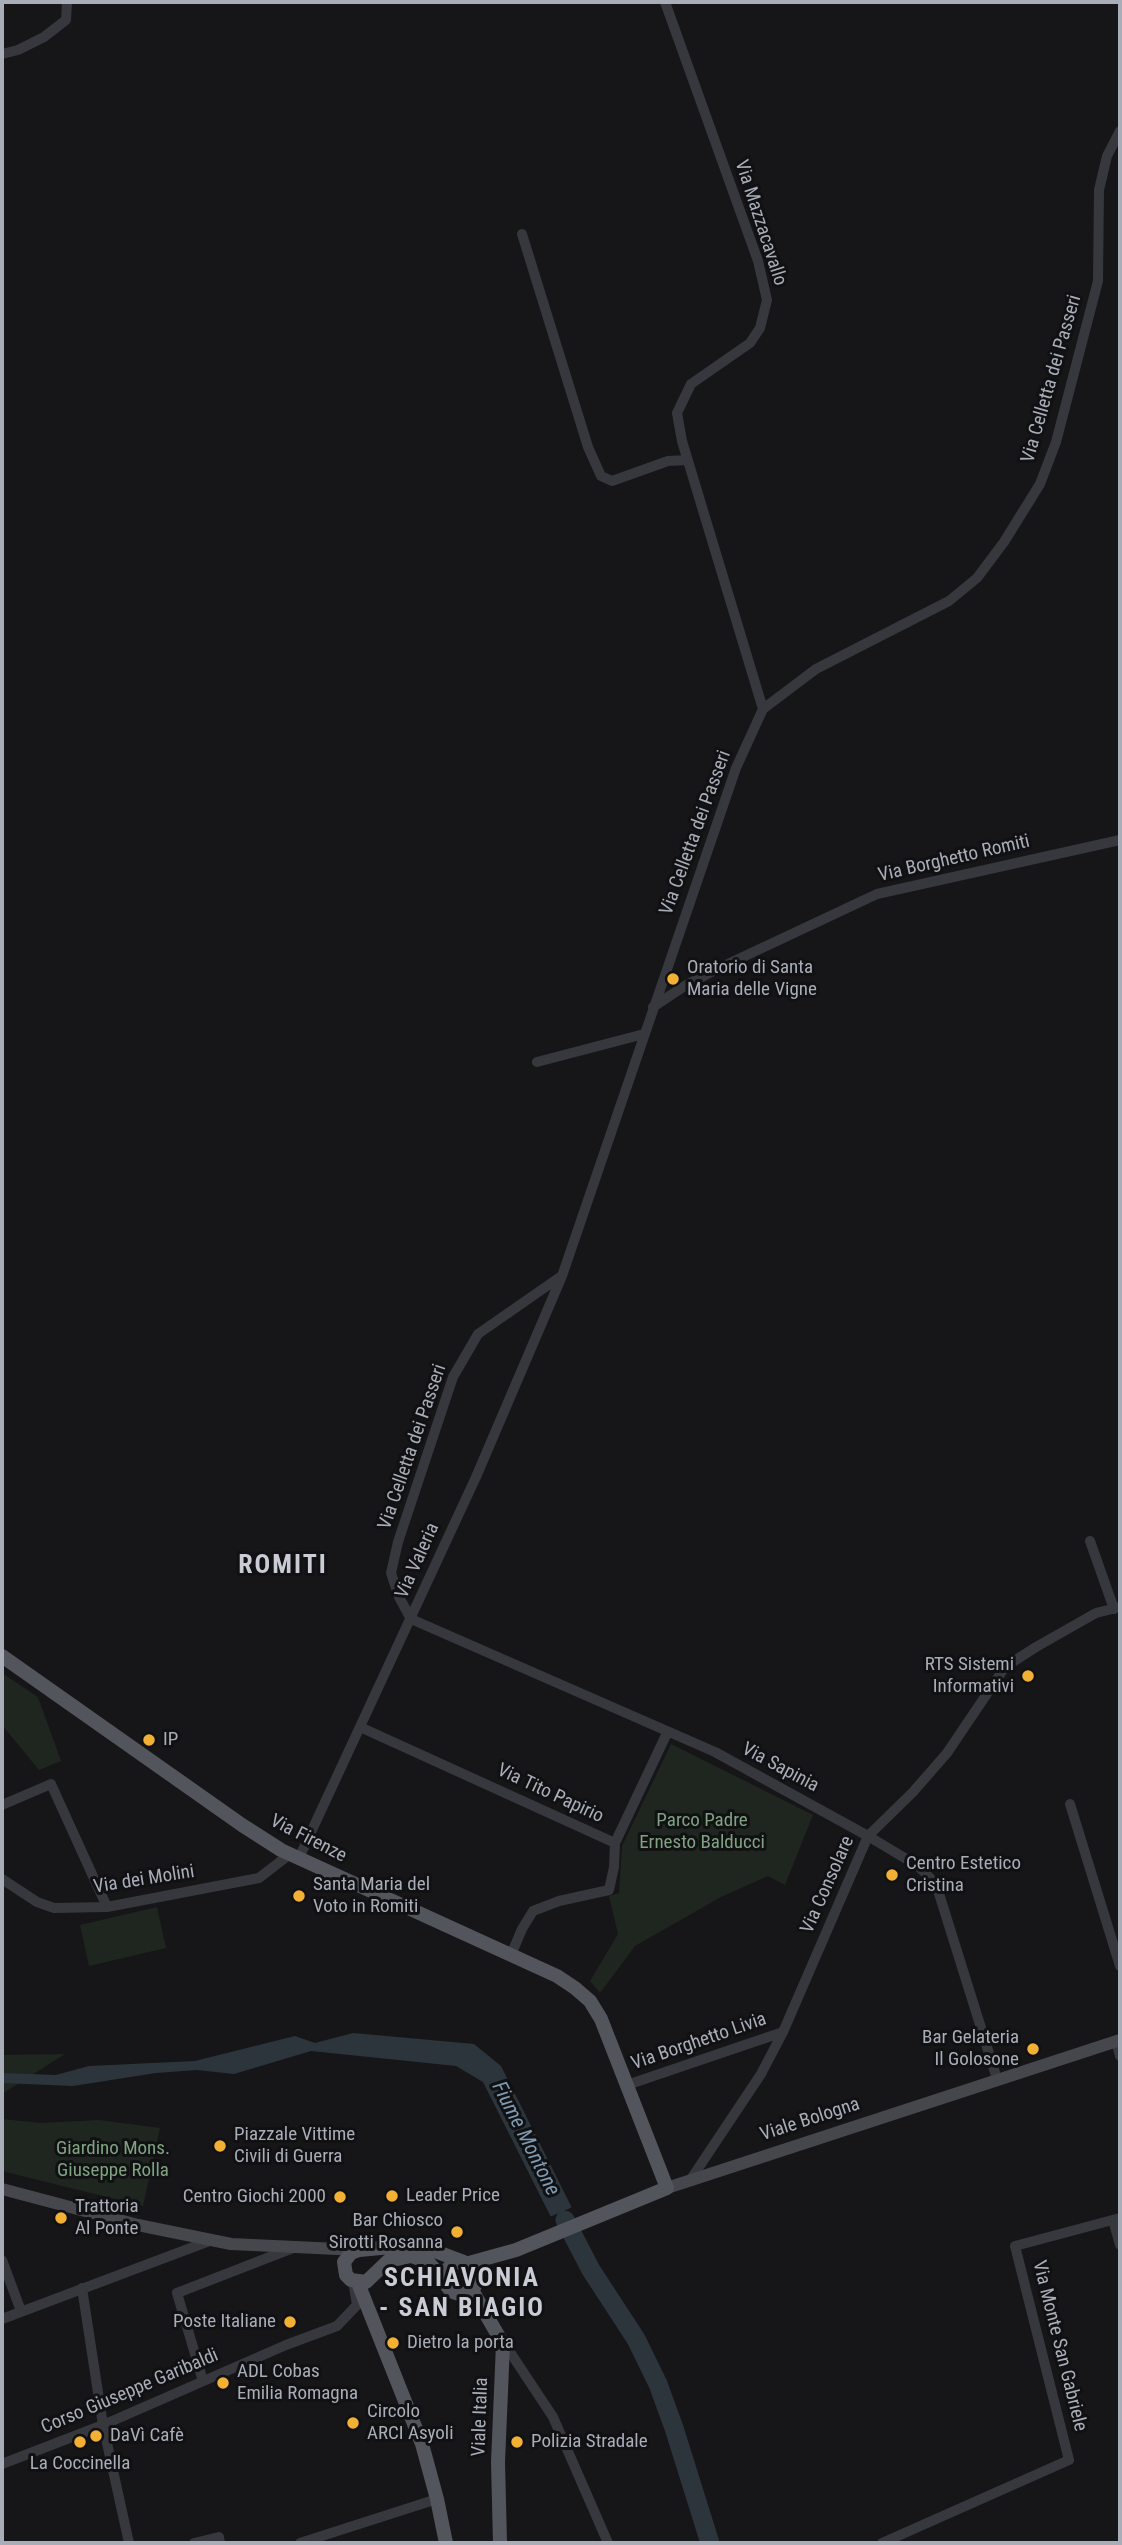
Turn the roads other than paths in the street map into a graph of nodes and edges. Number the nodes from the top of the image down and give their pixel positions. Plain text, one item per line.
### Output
1 (67, 2) edge
2 (665, 2) edge
3 (2, 54) edge
4 (1120, 131) edge
5 (522, 234) dead end
6 (687, 460) junction
7 (763, 709) junction
8 (1120, 840) edge
9 (653, 1007) junction
10 (644, 1034) junction
11 (537, 1062) dead end
12 (562, 1276) junction
13 (1090, 1541) dead end
14 (1117, 1608) edge
15 (411, 1619) junction
16 (2, 1656) edge
17 (360, 1727) junction
18 (667, 1733) junction
19 (1070, 1804) dead end
20 (2, 1805) edge
21 (869, 1836) junction
22 (615, 1843) junction
23 (295, 1856) junction
24 (2, 1879) edge
25 (107, 1907) junction
26 (511, 1955) junction
27 (1120, 1966) edge
28 (783, 2032) junction
29 (1118, 2041) edge
30 (1120, 2056) edge
31 (997, 2079) junction
32 (627, 2085) junction
33 (691, 2179) junction
34 (667, 2188) junction
35 (2, 2189) edge
36 (1117, 2219) edge
37 (212, 2240) junction
38 (1120, 2245) edge
39 (293, 2248) junction
40 (311, 2248) junction
41 (520, 2249) junction
42 (359, 2250) junction
43 (2, 2260) edge
44 (467, 2263) junction
45 (344, 2265) junction
46 (444, 2280) junction
47 (355, 2282) junction
48 (82, 2288) junction
49 (475, 2291) junction
50 (21, 2311) junction
51 (2, 2319) edge
52 (499, 2335) junction
53 (203, 2381) junction
54 (103, 2424) junction
55 (2, 2464) edge
56 (437, 2500) junction
57 (130, 2543) edge
58 (194, 2543) edge
59 (220, 2543) edge
60 (300, 2543) edge
61 (446, 2543) edge
62 (500, 2543) edge
63 (608, 2543) edge
64 (882, 2543) edge

1 - 3 street
2 - 6 street, Via Mazzacavallo
4 - 7 street, Via Celletta dei Passeri
5 - 6 street
6 - 7 street, Via Mazzacavallo
7 - 9 street, Via Celletta dei Passeri
8 - 9 street, Via Borghetto Romiti
9 - 10 street, Via Celletta dei Passeri
10 - 11 street
10 - 12 street, Via Celletta dei Passeri
12 - 15 street, Via Valeria
12 - 15 street, Via Celletta dei Passeri
13 - 14 street
14 - 21 street, Via Consolare
15 - 17 street, Via Valeria
15 - 18 street, Via Sapinia
16 - 23 main road, Via Firenze
17 - 22 street, Via Tito Papirio
17 - 23 street, Via Valeria
18 - 21 street, Via Sapinia
18 - 22 street, Via Tito Papirio
19 - 27 street
20 - 25 street
21 - 28 street, Via Consolare
21 - 31 street, Via Sapinia
22 - 26 street
23 - 25 street, Via dei Molini
23 - 26 main road, Via Firenze
24 - 25 street, Via dei Molini
26 - 32 main road, Via Firenze
28 - 32 street, Via Borghetto Livia
28 - 33 street, Via Consolare
29 - 30 street
29 - 31 main road, Viale Bologna
31 - 33 main road, Viale Bologna
32 - 34 main road, Via Firenze
33 - 34 main road, Viale Bologna
34 - 41 main road, Viale Bologna
35 - 37 main road
36 - 38 street
36 - 64 street, Via Monte San Gabriele
37 - 39 main road
37 - 48 street
39 - 40 main road
39 - 53 street
40 - 42 main road
40 - 45 main road
41 - 44 main road, Viale Bologna
41 - 49 main road, Viale Bologna
42 - 44 main road
42 - 45 main road
43 - 50 street
44 - 46 main road
44 - 49 main road
45 - 47 main road
46 - 47 main road
46 - 49 main road
47 - 53 street, Corso Giuseppe Garibaldi
47 - 56 main road
48 - 50 street
48 - 54 street
49 - 52 main road, Viale Italia
50 - 51 street
52 - 62 main road, Viale Italia
52 - 63 street
53 - 54 street, Corso Giuseppe Garibaldi
54 - 55 street, Corso Giuseppe Garibaldi
54 - 57 street
56 - 60 street
56 - 61 main road
58 - 59 street

